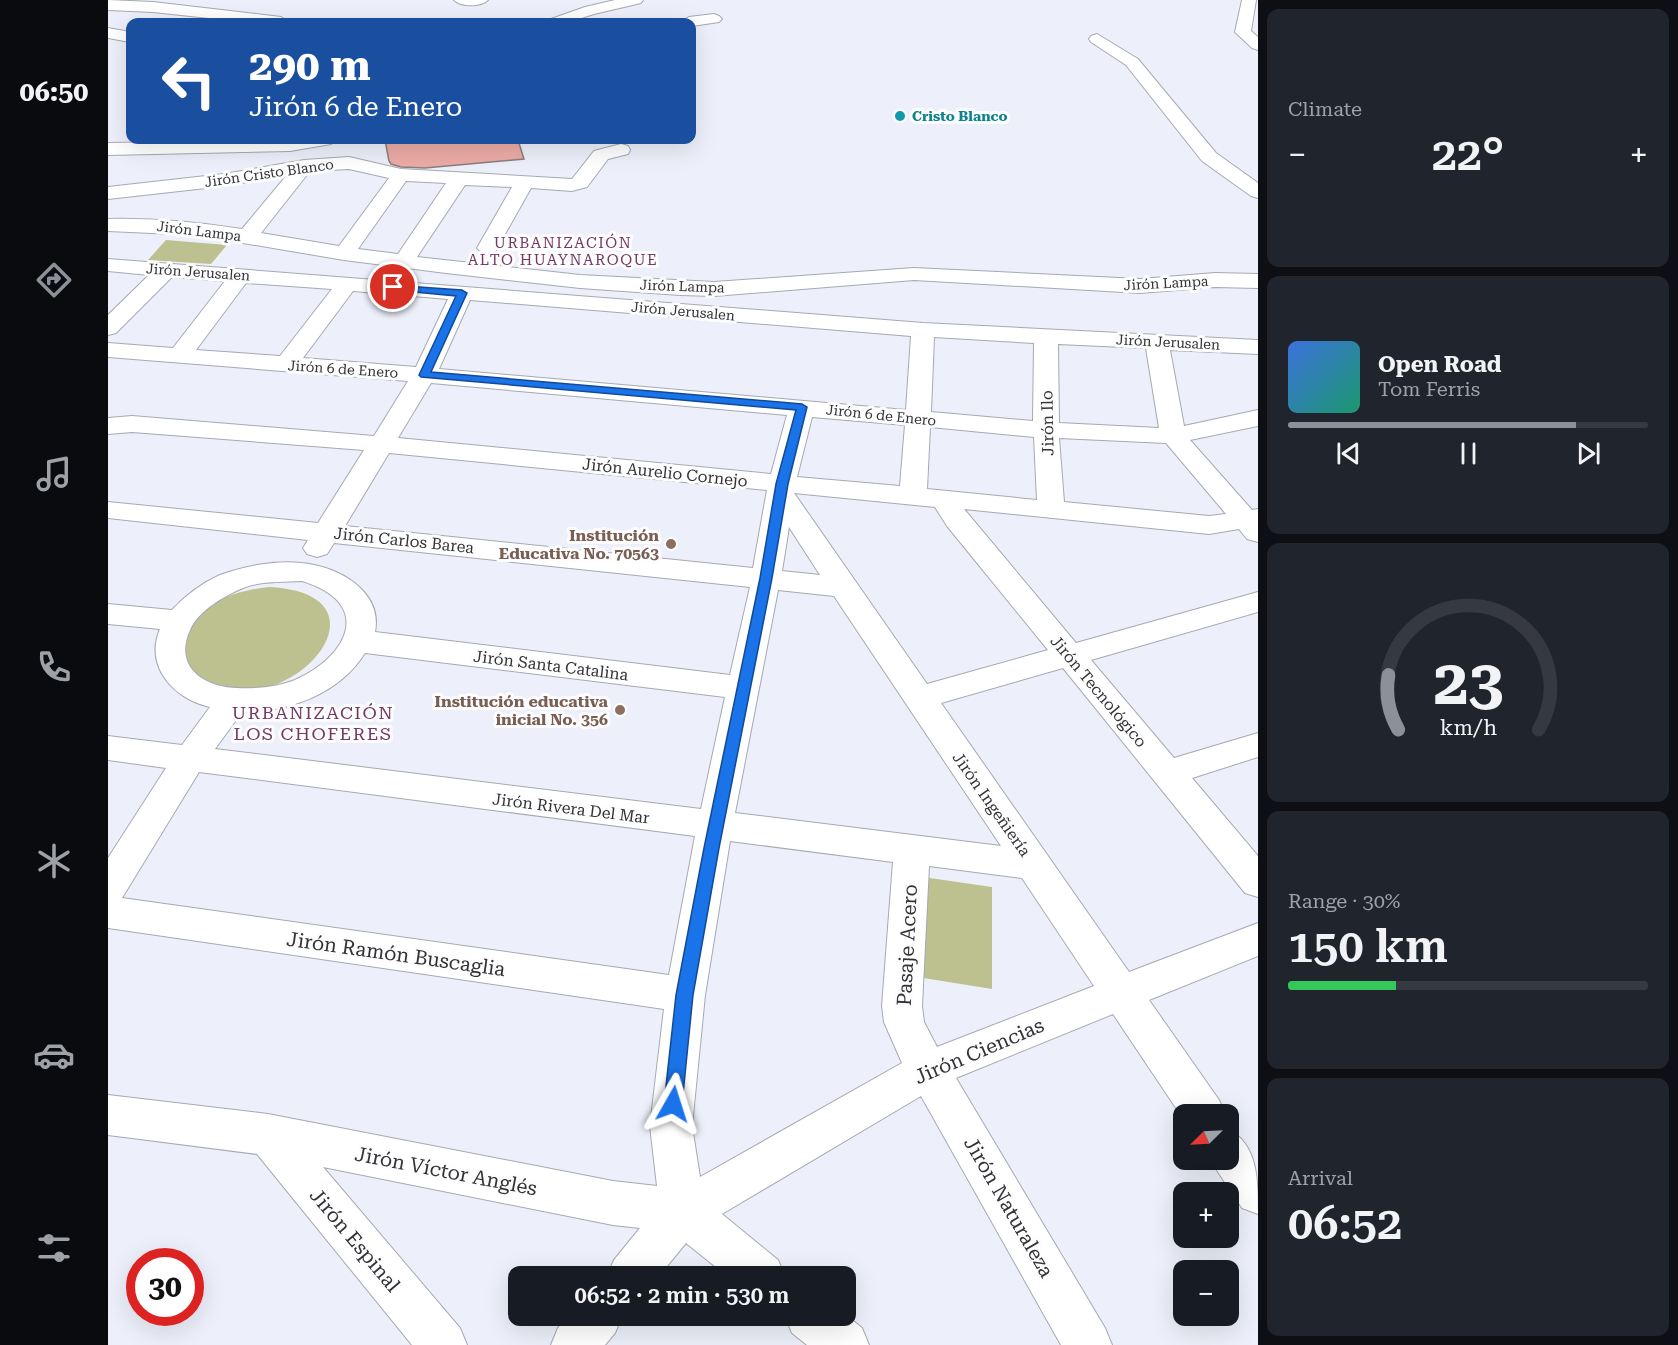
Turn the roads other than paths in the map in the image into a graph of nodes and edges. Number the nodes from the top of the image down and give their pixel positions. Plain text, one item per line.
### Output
1 (461, 0) edge
2 (481, 0) edge
3 (636, 0) edge
4 (1249, 0) edge
5 (274, 4) dead end
6 (108, 5) edge
7 (259, 12) dead end
8 (246, 18) edge
9 (567, 18) edge
10 (714, 19) dead end
11 (696, 21) edge
12 (108, 33) edge
13 (1258, 33) edge
14 (126, 36) edge
15 (1097, 39) dead end
16 (297, 144) edge
17 (108, 149) edge
18 (621, 150) dead end
19 (304, 166) junction
20 (401, 175) junction
21 (458, 180) junction
22 (524, 183) junction
23 (1258, 192) edge
24 (109, 209) edge
25 (247, 236) junction
26 (488, 248) dead end
27 (344, 254) junction
28 (404, 261) junction
29 (108, 265) edge
30 (166, 270) junction
31 (241, 275) junction
32 (1258, 281) edge
33 (348, 284) junction
34 (462, 293) junction
35 (108, 328) edge
36 (923, 330) junction
37 (1046, 337) junction
38 (1157, 342) junction
39 (1258, 346) edge
40 (108, 350) edge
41 (179, 356) junction
42 (286, 365) junction
43 (424, 375) junction
44 (802, 407) junction
45 (1258, 418) edge
46 (918, 420) junction
47 (108, 426) edge
48 (1046, 430) junction
49 (1173, 436) junction
50 (380, 444) junction
51 (781, 489) junction
52 (928, 497) junction
53 (1051, 508) junction
54 (108, 510) edge
55 (1254, 525) edge
56 (327, 532) junction
57 (302, 572) junction
58 (766, 578) junction
59 (843, 587) junction
60 (1258, 602) edge
61 (108, 614) edge
62 (179, 621) junction
63 (358, 641) junction
64 (1070, 656) junction
65 (743, 688) junction
66 (919, 698) junction
67 (232, 701) junction
68 (1258, 745) edge
69 (108, 748) edge
70 (190, 759) junction
71 (1167, 773) junction
72 (716, 826) junction
73 (912, 850) junction
74 (1034, 865) junction
75 (1258, 882) edge
76 (108, 889) edge
77 (108, 912) edge
78 (1258, 939) edge
79 (1120, 993) junction
80 (685, 995) junction
81 (930, 1069) junction
82 (1197, 1104) edge
83 (108, 1115) edge
84 (268, 1136) junction
85 (1239, 1165) edge
86 (1258, 1192) edge
87 (683, 1211) junction
88 (638, 1266) edge
89 (750, 1266) edge
90 (590, 1326) edge
91 (821, 1326) edge
92 (443, 1345) edge
93 (574, 1345) edge
94 (845, 1345) edge
95 (1088, 1345) edge

1 - 2 street
3 - 9 street
4 - 13 street
5 - 7 street
6 - 8 street
10 - 11 street
12 - 14 street
15 - 23 street
16 - 17 street
18 - 22 street, Jirón Cristo Blanco
19 - 20 street, Jirón Cristo Blanco
19 - 24 street, Jirón Cristo Blanco
19 - 25 street
20 - 21 street, Jirón Cristo Blanco
20 - 27 street
21 - 22 street, Jirón Cristo Blanco
21 - 28 street
22 - 26 street
24 - 25 street, Jirón Lampa
25 - 27 street, Jirón Lampa
27 - 28 street, Jirón Lampa
28 - 32 street, Jirón Lampa
29 - 30 street, Jirón Jerusalen
30 - 31 street, Jirón Jerusalen
30 - 35 street
31 - 33 street, Jirón Jerusalen
31 - 41 street
33 - 34 street, Jirón Jerusalen
33 - 42 street
34 - 36 street, Jirón Jerusalen
34 - 43 street
36 - 37 street, Jirón Jerusalen
36 - 46 street
37 - 38 street, Jirón Jerusalen
37 - 48 street, Jirón Ilo
38 - 39 street, Jirón Jerusalen
38 - 49 street
40 - 41 street, Jirón 6 de Enero
41 - 42 street, Jirón 6 de Enero
42 - 43 street, Jirón 6 de Enero
43 - 44 street, Jirón 6 de Enero
43 - 50 street
44 - 46 street, Jirón 6 de Enero
44 - 51 street
45 - 49 street, Jirón 6 de Enero
46 - 48 street, Jirón 6 de Enero
46 - 52 street
47 - 50 street, Jirón Aurelio Cornejo
48 - 49 street, Jirón 6 de Enero
48 - 53 street, Jirón Ilo
49 - 55 street
50 - 51 street, Jirón Aurelio Cornejo
50 - 56 street
51 - 52 street, Jirón Aurelio Cornejo
51 - 58 street
51 - 59 street, Jirón Ingeñiería
52 - 53 street, Jirón Aurelio Cornejo
52 - 64 street, Jirón Tecnológico
53 - 55 street, Jirón Aurelio Cornejo
54 - 56 street, Jirón Carlos Barea
56 - 57 street
56 - 58 street, Jirón Carlos Barea
57 - 62 street
57 - 63 street
58 - 59 street, Jirón Carlos Barea
58 - 65 street
59 - 66 street, Jirón Ingeñiería
60 - 64 street
61 - 62 street
62 - 67 street
63 - 65 street, Jirón Santa Catalina
63 - 67 street
64 - 66 street
64 - 71 street, Jirón Tecnológico
65 - 72 street
66 - 74 street, Jirón Ingeñiería
67 - 70 street
68 - 71 street
69 - 70 street, Jirón Rivera Del Mar
70 - 72 street, Jirón Rivera Del Mar
70 - 76 street
71 - 75 street, Jirón Tecnológico
72 - 73 street, Jirón Rivera Del Mar
72 - 80 street
73 - 74 street, Jirón Rivera Del Mar
73 - 81 street, Pasaje Acero
74 - 79 street, Jirón Ingeñiería
77 - 80 street, Jirón Ramón Buscaglia
78 - 79 street, Jirón Ciencias
79 - 81 street, Jirón Ciencias
79 - 82 street, Jirón Ingeñiería
80 - 87 street
81 - 87 street, Jirón Ciencias
81 - 95 street, Jirón Naturaleza
83 - 84 street, Jirón Víctor Anglés
84 - 87 street, Jirón Víctor Anglés
84 - 92 street, Jirón Espinal
85 - 86 street
87 - 88 street
87 - 89 street
90 - 93 street
91 - 94 street

